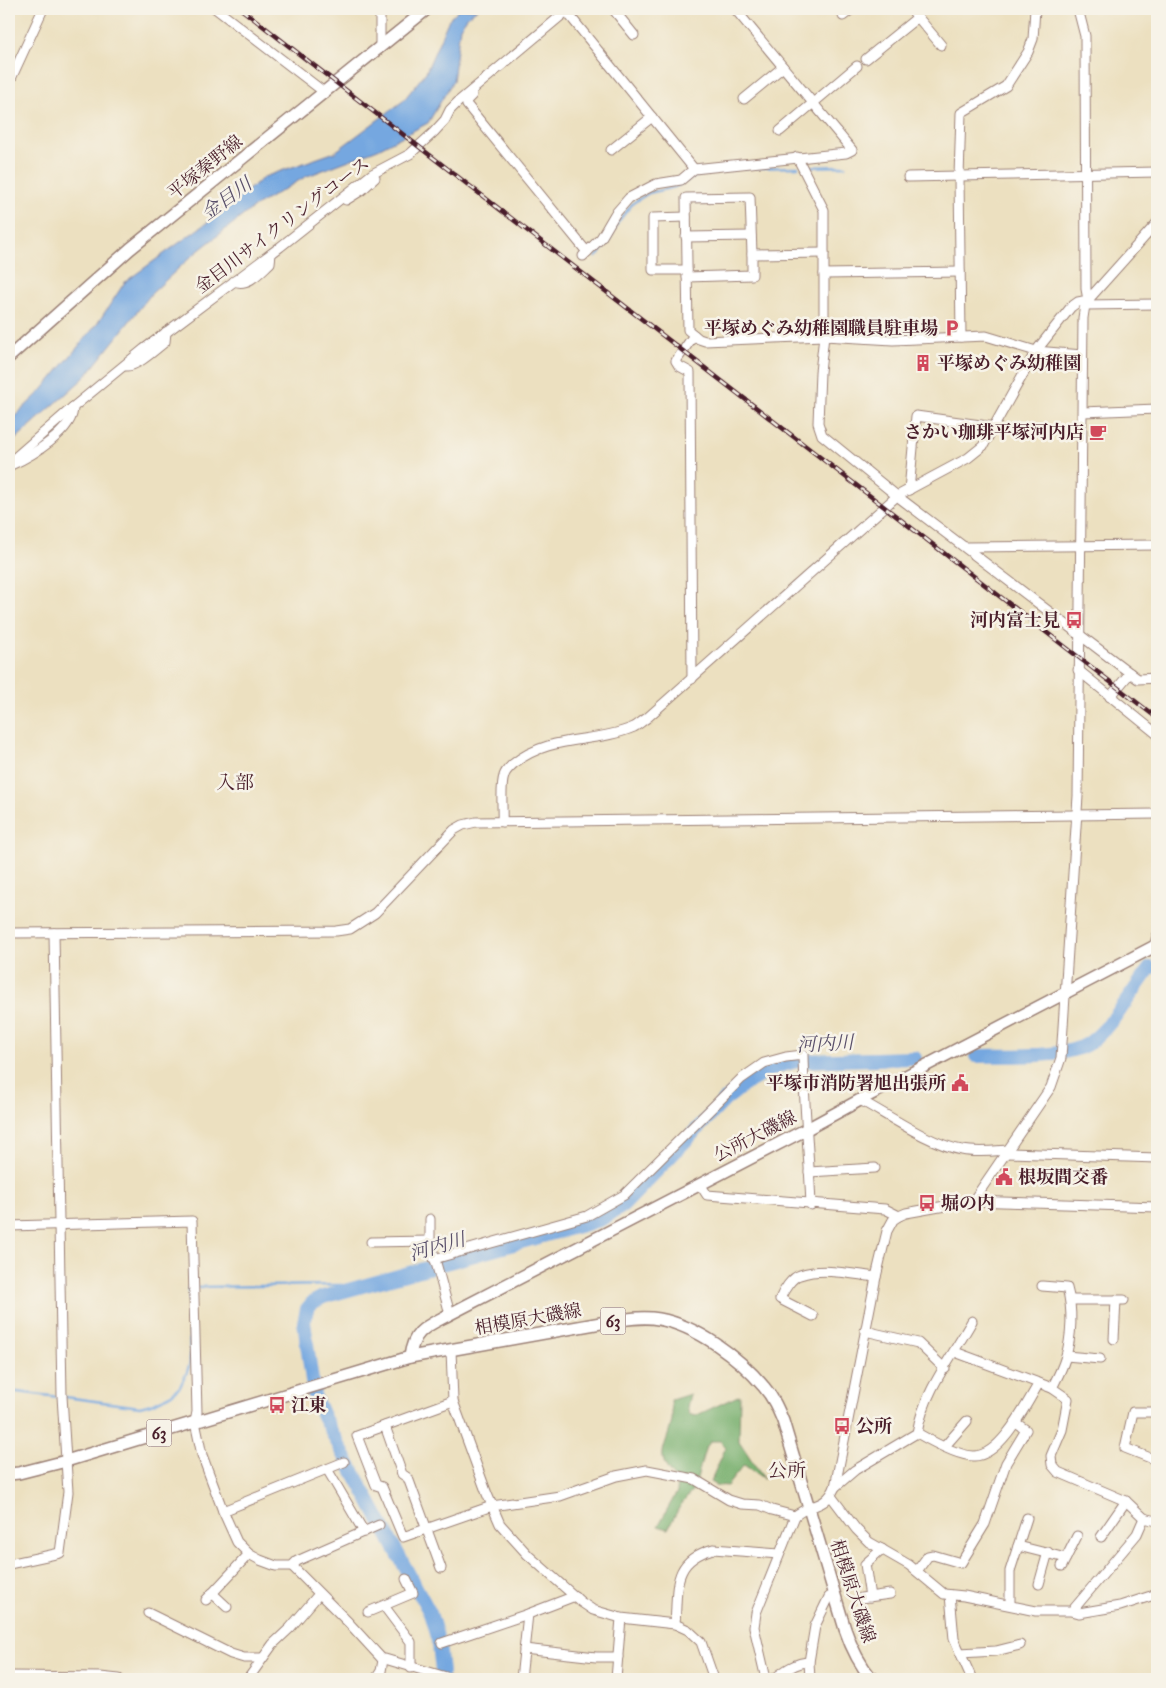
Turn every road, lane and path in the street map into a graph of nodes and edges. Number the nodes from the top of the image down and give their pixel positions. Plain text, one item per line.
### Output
1 (43, 9) edge
2 (216, 9) edge
3 (380, 9) edge
4 (427, 9) edge
5 (569, 9) edge
6 (574, 9) edge
7 (614, 9) edge
8 (735, 9) edge
9 (852, 9) edge
10 (911, 9) edge
11 (1035, 9) edge
12 (1078, 9) edge
13 (1154, 9) edge
14 (1157, 9) edge
15 (843, 16) dead end
16 (918, 17) junction
17 (634, 35) dead end
18 (941, 45) dead end
19 (380, 46) junction
20 (866, 59) dead end
21 (857, 66) dead end
22 (783, 67) junction
23 (9, 83) edge
24 (480, 84) junction
25 (324, 92) junction
26 (744, 99) dead end
27 (813, 103) junction
28 (652, 118) junction
29 (780, 131) dead end
30 (612, 150) dead end
31 (797, 157) junction
32 (694, 169) junction
33 (1157, 172) edge
34 (1085, 173) junction
35 (908, 177) dead end
36 (959, 177) junction
37 (686, 217) junction
38 (1157, 223) edge
39 (751, 236) junction
40 (686, 237) junction
41 (824, 253) junction
42 (752, 254) junction
43 (960, 272) junction
44 (687, 274) junction
45 (824, 274) junction
46 (1086, 303) junction
47 (1157, 304) edge
48 (694, 335) junction
49 (824, 336) junction
50 (961, 337) junction
51 (1036, 351) junction
52 (1082, 355) junction
53 (9, 357) edge
54 (1157, 409) edge
55 (1083, 412) junction
56 (994, 427) junction
57 (9, 465) edge
58 (909, 490) junction
59 (897, 496) junction
60 (1157, 545) edge
61 (1082, 546) junction
62 (966, 547) junction
63 (1079, 634) junction
64 (1078, 670) junction
65 (1130, 673) junction
66 (1157, 678) edge
67 (692, 679) junction
68 (1110, 697) junction
69 (1157, 734) edge
70 (1157, 814) edge
71 (1076, 816) junction
72 (502, 822) junction
73 (9, 933) edge
74 (54, 933) junction
75 (1156, 942) edge
76 (1064, 994) junction
77 (860, 1100) junction
78 (807, 1129) junction
79 (1008, 1151) junction
80 (1157, 1158) edge
81 (875, 1168) dead end
82 (809, 1172) junction
83 (700, 1184) junction
84 (974, 1201) junction
85 (811, 1204) junction
86 (1157, 1207) edge
87 (899, 1216) junction
88 (430, 1219) dead end
89 (59, 1224) junction
90 (9, 1226) edge
91 (430, 1240) junction
92 (371, 1242) dead end
93 (436, 1263) junction
94 (876, 1277) junction
95 (1042, 1286) dead end
96 (1071, 1300) junction
97 (450, 1314) junction
98 (813, 1316) dead end
99 (972, 1320) dead end
100 (865, 1331) junction
101 (1114, 1339) dead end
102 (451, 1350) junction
103 (955, 1352) junction
104 (1066, 1356) junction
105 (410, 1357) junction
106 (1100, 1359) dead end
107 (944, 1369) junction
108 (1039, 1382) junction
109 (1052, 1388) junction
110 (453, 1401) junction
111 (1157, 1412) edge
112 (967, 1421) dead end
113 (195, 1422) junction
114 (1016, 1423) junction
115 (385, 1426) junction
116 (917, 1432) junction
117 (945, 1446) junction
118 (66, 1461) junction
119 (344, 1462) dead end
120 (1157, 1463) edge
121 (327, 1469) junction
122 (9, 1474) edge
123 (833, 1491) junction
124 (1126, 1500) junction
125 (492, 1506) junction
126 (809, 1509) junction
127 (223, 1511) junction
128 (795, 1516) junction
129 (395, 1518) junction
130 (1027, 1518) dead end
131 (1144, 1518) junction
132 (1157, 1521) edge
133 (426, 1529) junction
134 (1102, 1530) dead end
135 (364, 1532) junction
136 (1077, 1536) dead end
137 (1018, 1546) junction
138 (882, 1549) junction
139 (1048, 1552) junction
140 (249, 1554) junction
141 (779, 1554) junction
142 (9, 1564) edge
143 (292, 1566) junction
144 (441, 1568) dead end
145 (917, 1571) junction
146 (406, 1579) dead end
147 (1039, 1584) dead end
148 (212, 1593) junction
149 (319, 1594) junction
150 (890, 1594) dead end
151 (1157, 1594) edge
152 (834, 1595) junction
153 (950, 1595) junction
154 (575, 1596) junction
155 (206, 1600) dead end
156 (1010, 1604) junction
157 (384, 1606) junction
158 (227, 1607) dead end
159 (1072, 1611) junction
160 (368, 1612) dead end
161 (148, 1613) dead end
162 (528, 1614) junction
163 (622, 1618) junction
164 (675, 1624) junction
165 (442, 1643) dead end
166 (1020, 1645) dead end
167 (524, 1648) junction
168 (960, 1653) junction
169 (618, 1657) junction
170 (262, 1658) junction
171 (383, 1660) junction
172 (809, 1662) junction
173 (414, 1669) junction
174 (9, 1676) edge
175 (44, 1678) edge
176 (250, 1678) edge
177 (120, 1679) edge
178 (376, 1679) edge
179 (415, 1679) edge
180 (453, 1679) edge
181 (521, 1679) edge
182 (616, 1679) edge
183 (714, 1679) edge
184 (766, 1679) edge
185 (774, 1679) edge
186 (810, 1679) edge
187 (872, 1679) edge
188 (972, 1679) edge

1 - 23 street
2 - 25 street
3 - 19 street
4 - 19 main road, 平塚秦野線
5 - 24 street, 金目川サイクリングコース
6 - 28 street
7 - 17 street
8 - 22 street
9 - 15 street
10 - 16 street
11 - 36 street
12 - 34 street
13 - 14 street
16 - 18 street
16 - 20 street
19 - 25 main road, 平塚秦野線
21 - 27 street
22 - 26 street
22 - 27 street
24 - 32 street
24 - 57 street, 金目川サイクリングコース
25 - 53 main road, 平塚秦野線
27 - 29 street
27 - 31 street
28 - 30 street
28 - 32 street
31 - 32 street
31 - 41 street
33 - 34 street
34 - 36 street
34 - 46 street
35 - 36 street
36 - 43 street
37 - 39 street
37 - 40 street
37 - 44 street
38 - 46 street
39 - 40 street
39 - 42 street
40 - 44 street
41 - 42 street
41 - 45 street
42 - 44 street
43 - 45 street
43 - 50 street
44 - 48 street
45 - 49 street
46 - 47 street
46 - 51 street
46 - 52 street
48 - 49 street
48 - 67 street
49 - 50 street
49 - 59 street
50 - 51 street
51 - 52 street
51 - 56 street
52 - 55 street
54 - 55 street
55 - 61 street
56 - 58 street
56 - 58 street
58 - 59 street
59 - 62 street
59 - 67 street
60 - 61 street
61 - 62 street
61 - 63 street
62 - 63 street
63 - 64 street
63 - 65 street
64 - 68 street
64 - 71 street
65 - 66 street
65 - 68 street
67 - 72 street
68 - 69 street
70 - 71 street
71 - 72 street
71 - 76 street
72 - 74 street
73 - 74 street
74 - 89 street
75 - 76 main road, 公所大磯線
76 - 77 main road, 公所大磯線
76 - 79 street
77 - 78 main road, 公所大磯線
77 - 79 street
78 - 82 street
78 - 83 main road, 公所大磯線
78 - 93 street
79 - 80 street
79 - 84 street
81 - 82 street
82 - 85 street
83 - 85 street
83 - 97 main road, 公所大磯線
84 - 86 street
84 - 87 street
85 - 87 street
87 - 94 street
88 - 91 street
89 - 90 street
89 - 113 street
89 - 118 street
91 - 92 street
91 - 93 street
93 - 97 street
94 - 98 street
94 - 100 street
95 - 96 street
96 - 101 street
96 - 104 street
97 - 105 main road, 公所大磯線
99 - 103 street
100 - 107 street
100 - 123 street
102 - 105 main road, 相模原大磯線 / 63
102 - 110 street
102 - 126 main road, 相模原大磯線 / 63
103 - 107 street
103 - 108 street
104 - 106 street
104 - 109 street
105 - 113 main road, 相模原大磯線 / 63
107 - 116 street
108 - 109 street
108 - 114 street
109 - 124 street
110 - 115 street
110 - 125 street
111 - 120 street
112 - 117 street
113 - 118 main road, 相模原大磯線 / 63
113 - 127 street
114 - 117 street
114 - 145 street
115 - 129 street
115 - 133 street
116 - 117 street
116 - 123 street
118 - 122 main road, 相模原大磯線 / 63
118 - 142 street
119 - 121 street
121 - 127 street
121 - 135 street
123 - 126 street
123 - 138 street
124 - 131 street
124 - 134 street
125 - 128 street
125 - 133 street
125 - 154 street
126 - 128 street
126 - 152 main road, 相模原大磯線 / 63
127 - 140 street
128 - 141 street
129 - 133 street
129 - 135 street
130 - 137 street
131 - 132 street
131 - 159 street
133 - 144 street
135 - 143 street
136 - 139 street
137 - 139 street
137 - 156 street
138 - 145 street
138 - 150 street
139 - 147 street
140 - 143 street
140 - 148 street
141 - 164 street
141 - 184 street
143 - 149 street
145 - 153 street
146 - 157 street
148 - 155 street
148 - 158 street
149 - 170 street
149 - 171 street
151 - 159 street
152 - 172 street
152 - 187 main road, 相模原大磯線 / 63
153 - 156 street
153 - 168 street
154 - 162 street
154 - 163 street
156 - 159 street
157 - 160 street
157 - 173 street
161 - 170 street
162 - 165 street
162 - 167 street
163 - 164 street
163 - 169 street
164 - 183 street
166 - 168 street
167 - 169 street
167 - 181 street
168 - 188 street
169 - 182 street
170 - 176 street
171 - 173 street
171 - 178 street
172 - 185 street
172 - 186 street
173 - 179 street
173 - 180 street
174 - 175 street
175 - 177 street

